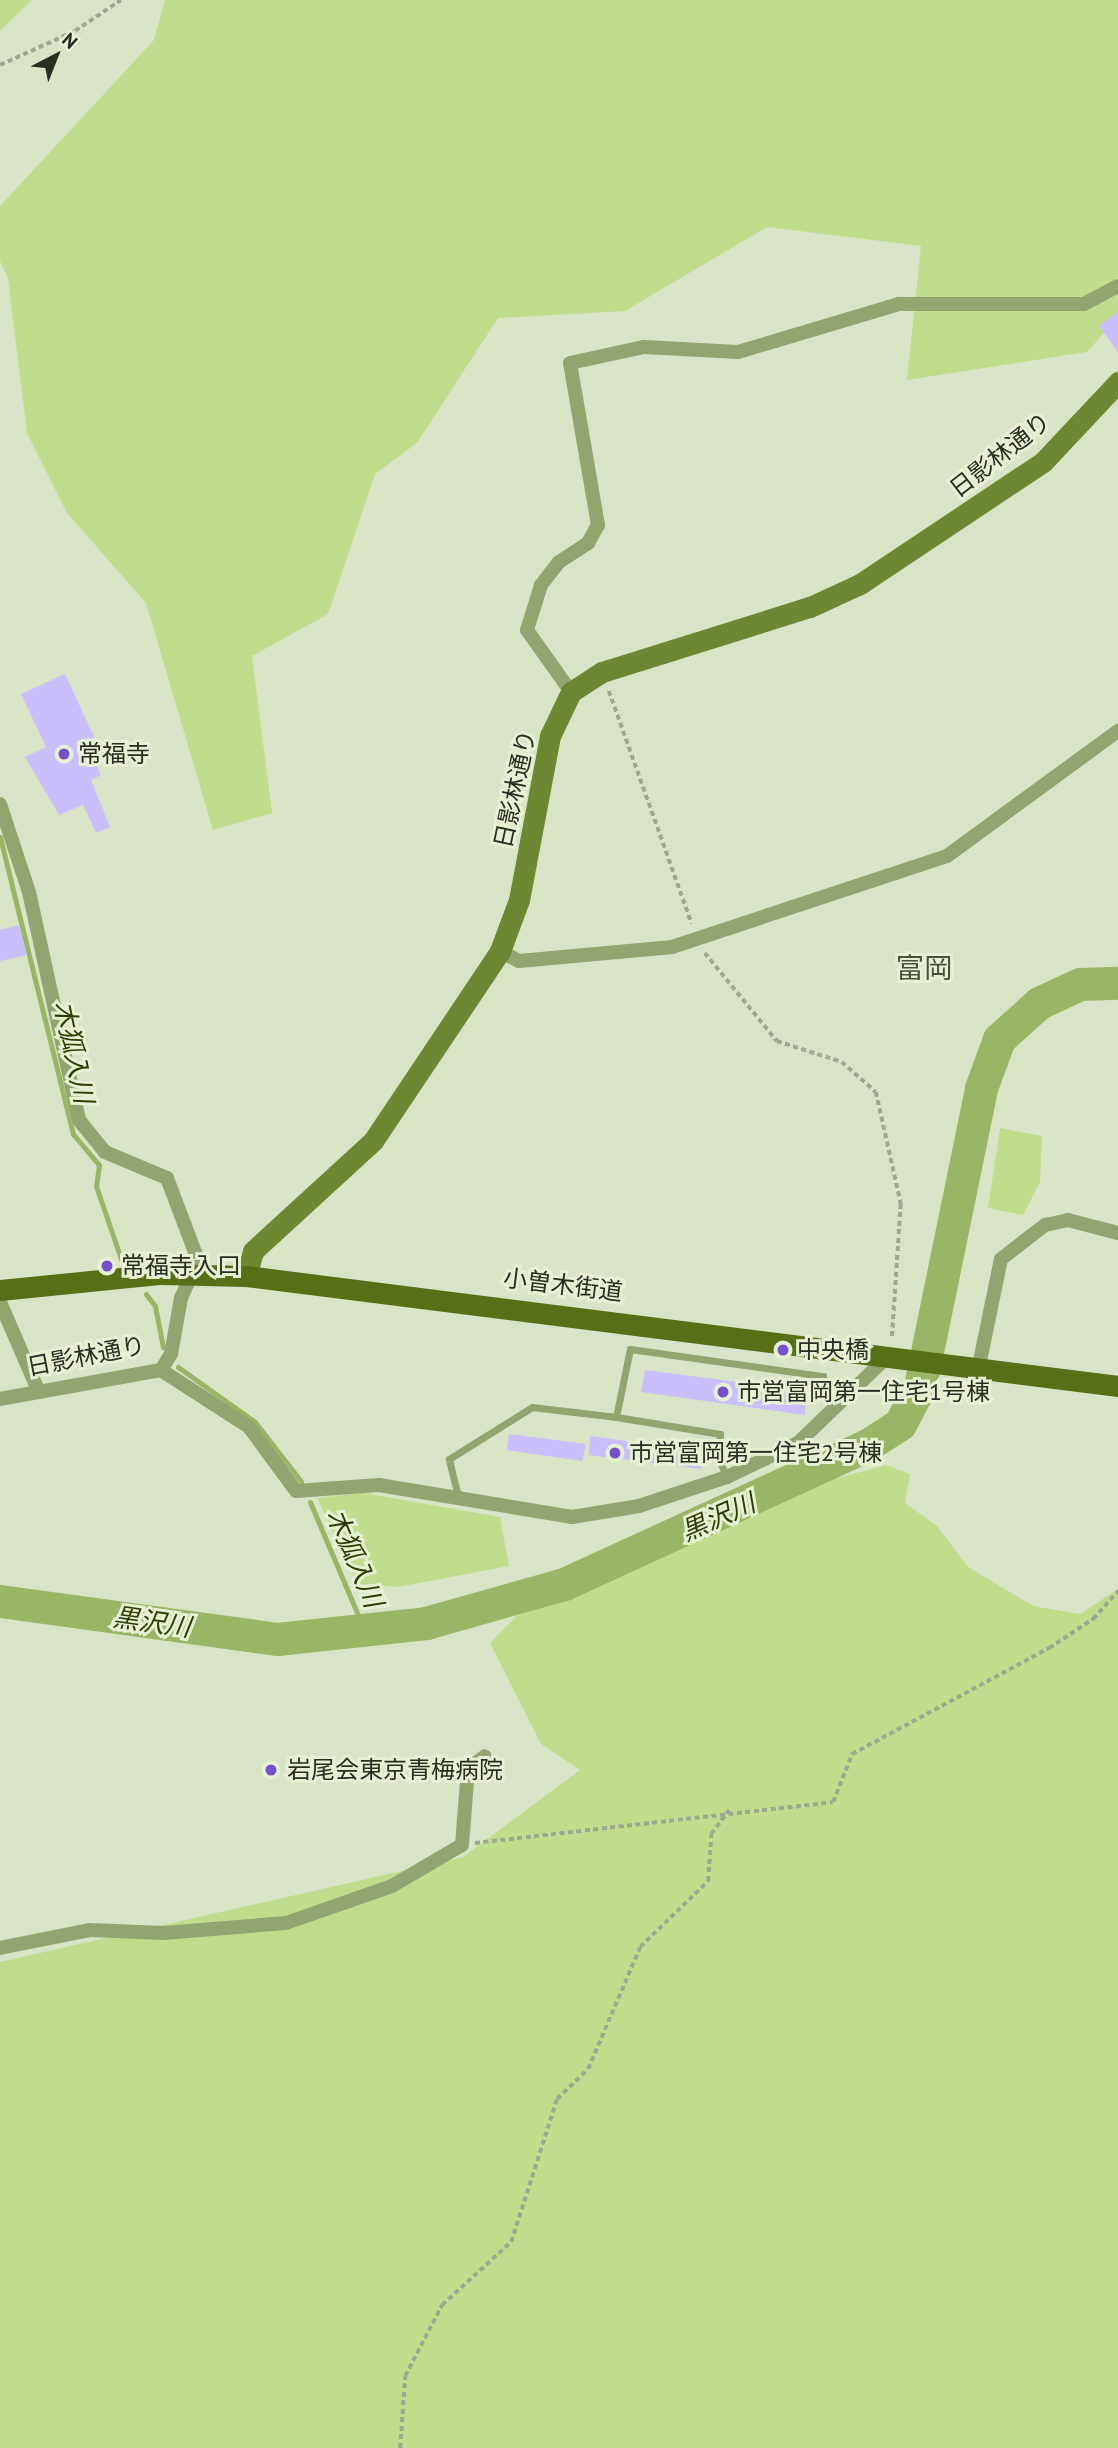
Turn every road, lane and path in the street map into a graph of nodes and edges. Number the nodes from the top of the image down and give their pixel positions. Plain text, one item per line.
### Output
1 (121, 0) edge
2 (0, 65) edge
3 (1118, 286) edge
4 (1118, 382) edge
5 (609, 671) junction
6 (571, 692) junction
7 (1118, 731) edge
8 (0, 804) edge
9 (698, 939) junction
10 (500, 951) junction
11 (1118, 1233) edge
12 (196, 1273) junction
13 (246, 1276) junction
14 (0, 1290) edge
15 (0, 1302) edge
16 (893, 1356) junction
17 (969, 1365) junction
18 (160, 1370) junction
19 (1118, 1386) edge
20 (39, 1392) junction
21 (855, 1393) junction
22 (0, 1399) edge
23 (616, 1417) junction
24 (727, 1478) junction
25 (458, 1496) junction
26 (1118, 1591) edge
27 (485, 1756) dead end
28 (729, 1810) junction
29 (462, 1845) junction
30 (0, 1948) edge
31 (400, 2448) edge

1 - 2 path
3 - 6 street
4 - 5 street, 日影林通り
5 - 6 street, 日影林通り
5 - 9 path
6 - 10 street, 日影林通り
7 - 9 street
8 - 12 street
9 - 10 street
9 - 16 path
10 - 13 street, 日影林通り
11 - 17 street
12 - 13 main road, 小曽木街道
12 - 14 main road, 小曽木街道
12 - 18 street, 日影林通り
13 - 16 main road, 小曽木街道
15 - 20 street
16 - 17 main road, 小曽木街道
16 - 21 street
17 - 19 main road, 小曽木街道
18 - 20 street, 日影林通り
18 - 25 street
20 - 22 street, 日影林通り
21 - 23 lane
21 - 24 street
23 - 24 lane
23 - 25 lane
24 - 25 street
26 - 28 path
27 - 29 street
28 - 29 path
28 - 31 path
29 - 30 street

